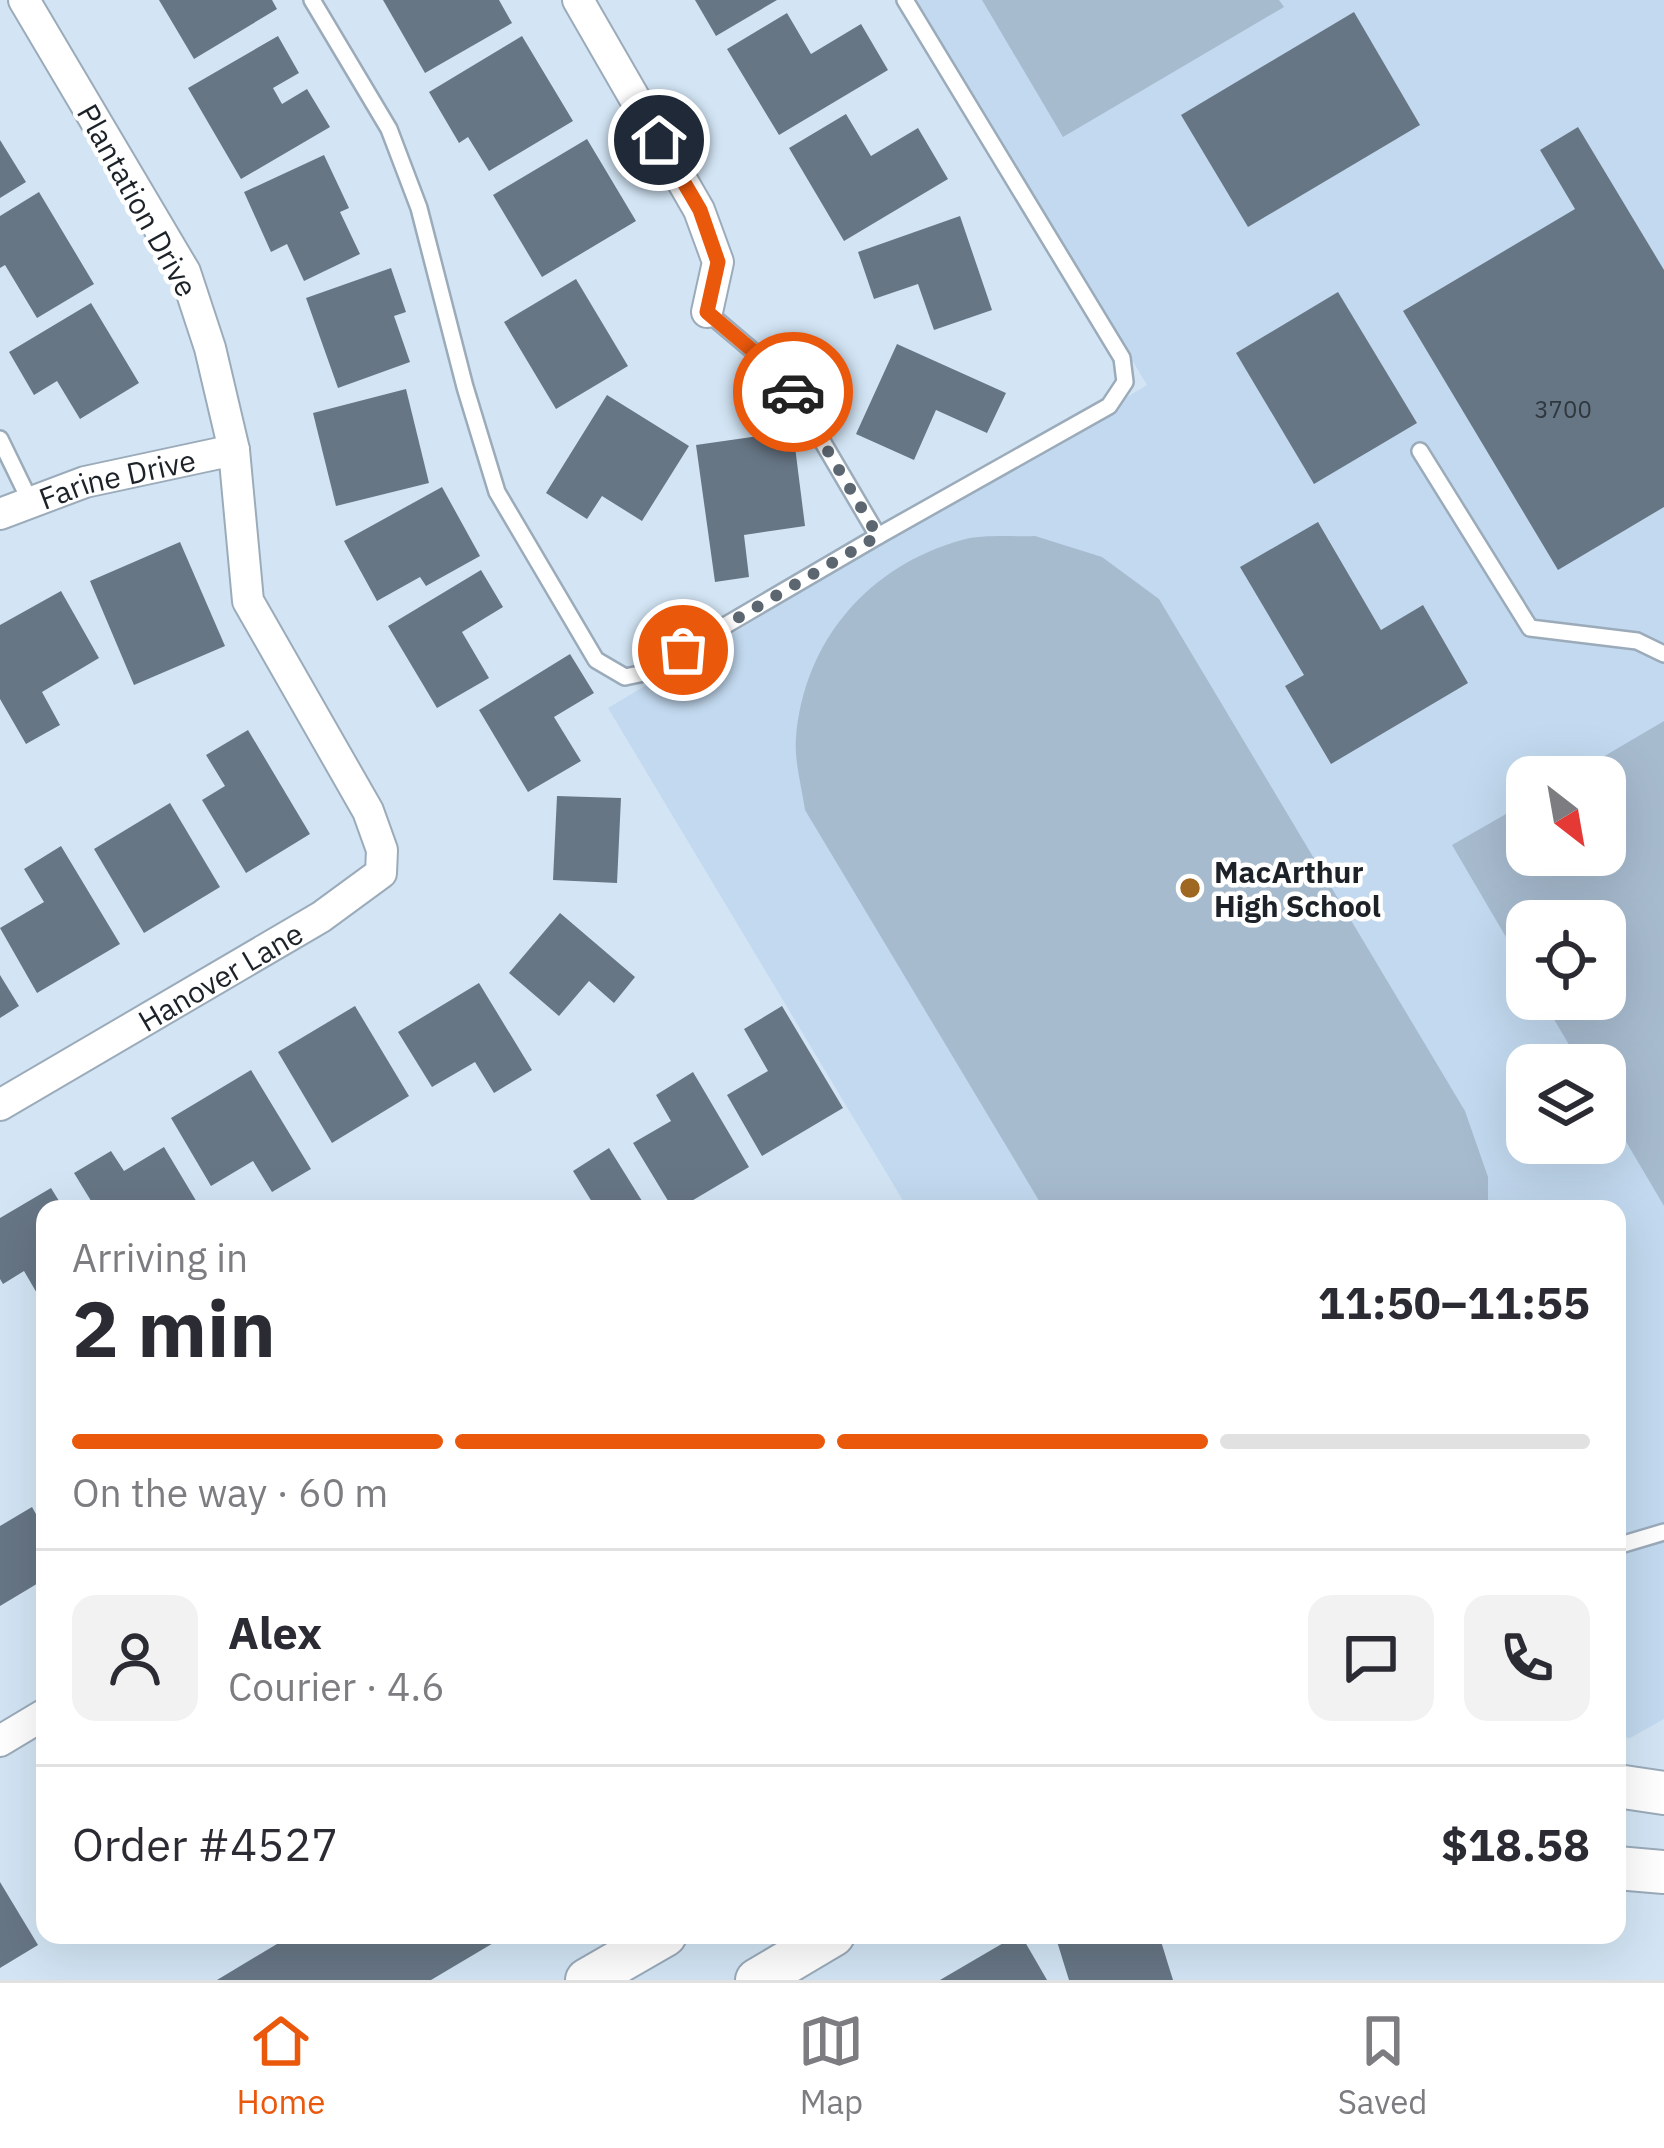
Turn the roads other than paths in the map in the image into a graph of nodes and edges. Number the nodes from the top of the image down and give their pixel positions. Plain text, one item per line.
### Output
1 (24, 0) edge
2 (312, 0) edge
3 (578, 0) edge
4 (905, 0) edge
5 (707, 312) joint
6 (0, 439) edge
7 (234, 450) junction
8 (1420, 451) dead end
9 (31, 503) junction
10 (0, 514) edge
11 (878, 536) junction
12 (1664, 654) edge
13 (368, 811) joint
14 (0, 1105) edge
15 (1664, 1532) edge
16 (1626, 1543) edge
17 (36, 1719) edge
18 (0, 1741) edge
19 (1626, 1787) edge
20 (1664, 1792) edge
21 (1626, 1869) edge
22 (1664, 1872) edge
23 (649, 1944) edge
24 (818, 1944) edge
25 (586, 1980) edge
26 (757, 1980) edge

1 - 7 street, Plantation Drive
2 - 11 lane
3 - 5 street
4 - 11 lane
5 - 11 lane
6 - 9 lane
7 - 9 street, Farine Drive
7 - 13 street, Plantation Drive
8 - 12 lane
9 - 10 street, Farine Drive
13 - 14 street, Hanover Lane
15 - 16 lane
17 - 18 street
19 - 20 main road
21 - 22 main road
23 - 25 main road
24 - 26 main road

